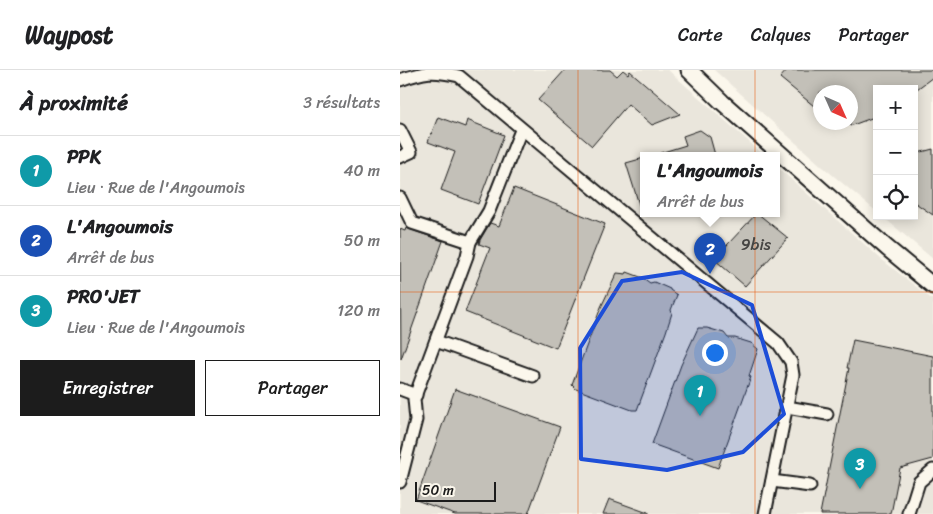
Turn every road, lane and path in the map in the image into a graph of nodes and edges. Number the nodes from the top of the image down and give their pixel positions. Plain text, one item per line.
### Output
1 (680, 70) edge
2 (689, 70) edge
3 (400, 80) edge
4 (722, 102) junction
5 (400, 130) edge
6 (521, 130) junction
7 (778, 152) edge
8 (780, 154) edge
9 (400, 157) edge
10 (400, 198) edge
11 (470, 242) junction
12 (933, 286) edge
13 (436, 341) junction
14 (533, 376) dead end
15 (400, 389) edge
16 (416, 395) junction
17 (787, 407) junction
18 (827, 414) dead end
19 (933, 470) edge
20 (772, 481) junction
21 (400, 482) edge
22 (810, 486) dead end
23 (765, 514) edge
24 (909, 514) edge

1 - 4 main road
2 - 4 main road
3 - 6 street
4 - 7 main road
5 - 9 street
6 - 11 street
6 - 17 street
8 - 12 main road
10 - 11 street
11 - 13 street
13 - 14 street
13 - 16 street
15 - 16 street
16 - 21 street
17 - 18 street
17 - 20 street
19 - 24 street
20 - 22 street
20 - 23 street

